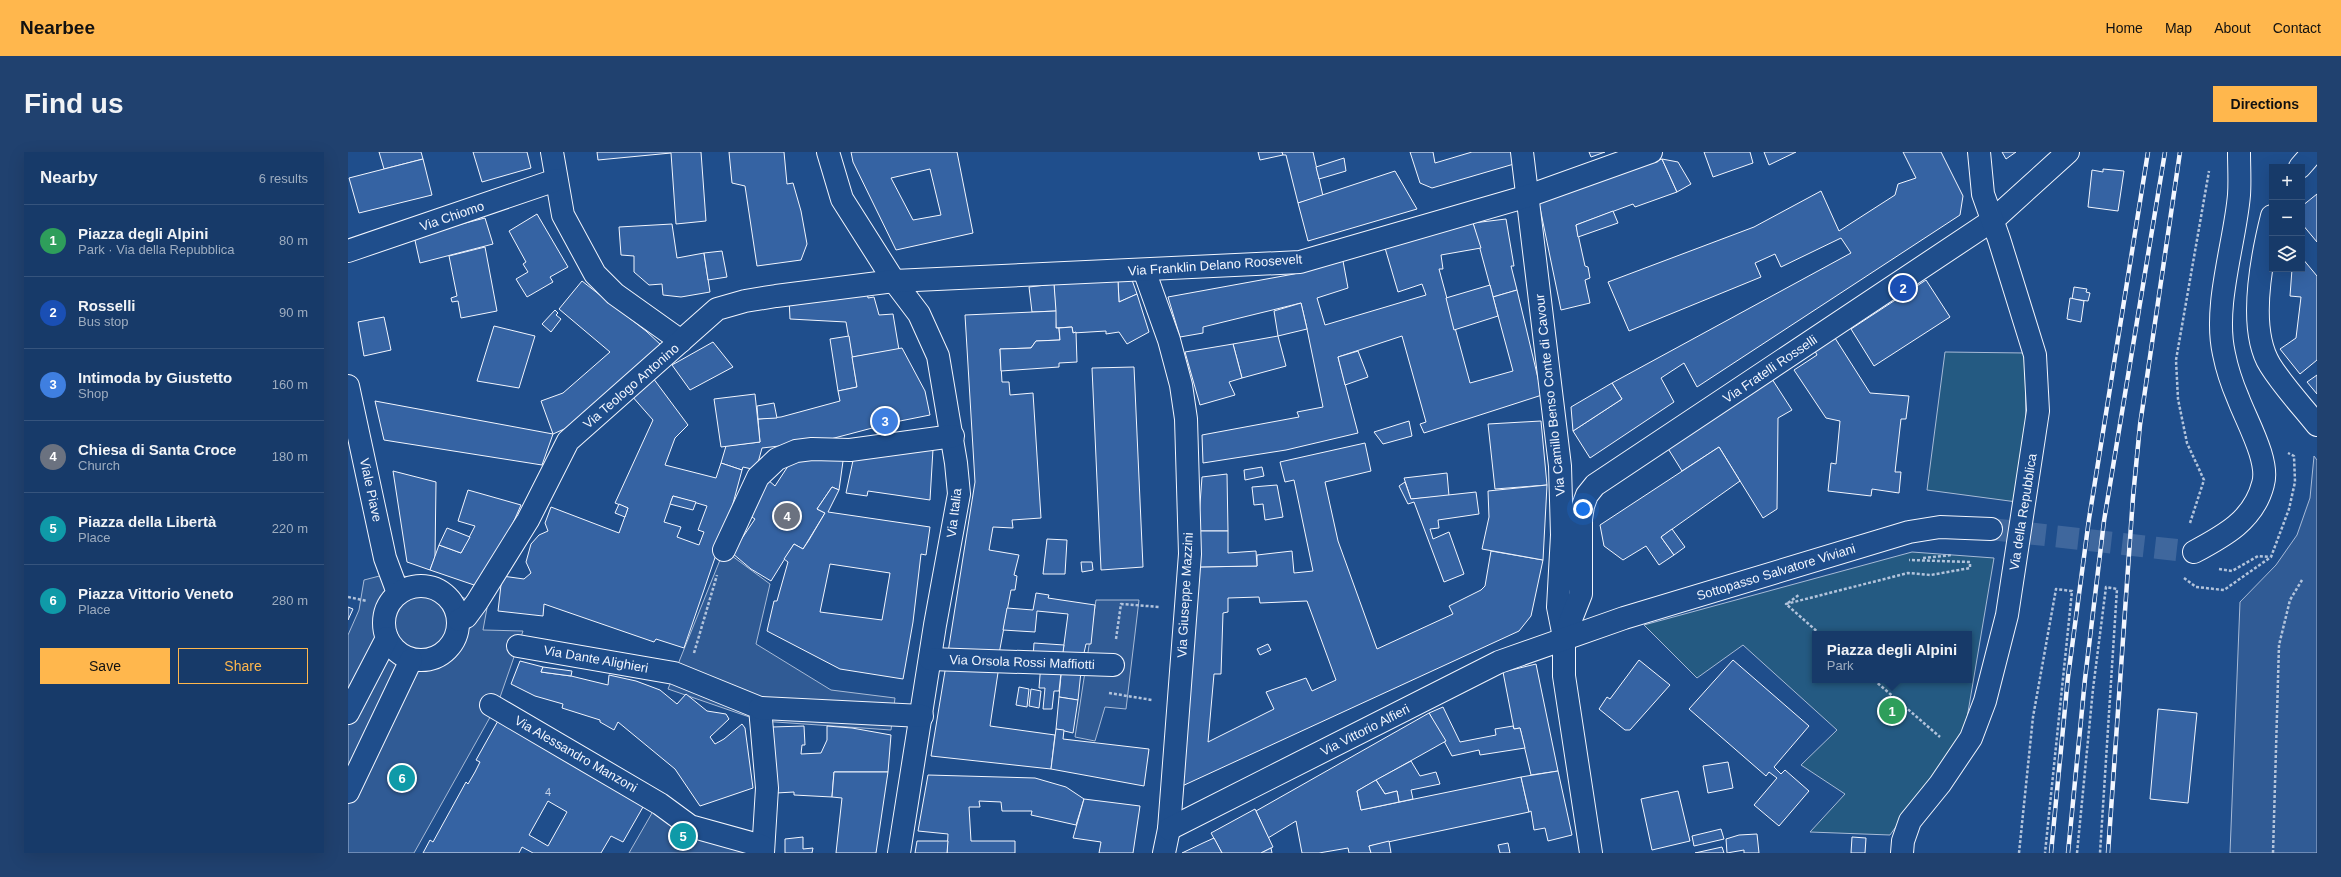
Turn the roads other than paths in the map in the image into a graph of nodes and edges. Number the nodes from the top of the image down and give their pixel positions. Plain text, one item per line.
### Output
1 (552, 152) edge
2 (828, 152) edge
3 (1522, 152) edge
4 (1651, 152) edge
5 (1979, 152) edge
6 (2068, 152) edge
7 (2239, 152) edge
8 (556, 180) junction
9 (1528, 196) junction
10 (1993, 220) junction
11 (2269, 233) edge
12 (348, 251) edge
13 (1144, 270) junction
14 (894, 281) junction
15 (681, 341) junction
16 (348, 386) edge
17 (2317, 425) edge
18 (953, 436) junction
19 (1561, 474) junction
20 (1595, 485) junction
21 (1991, 529) tunnel mouth
22 (724, 550) road end
23 (2189, 561) tunnel mouth
24 (398, 593) junction
25 (459, 620) junction
26 (1564, 637) junction
27 (386, 638) junction
28 (518, 646) dead end
29 (930, 659) junction
30 (411, 660) junction
31 (1112, 665) road end
32 (491, 705) dead end
33 (348, 713) edge
34 (761, 714) junction
35 (922, 716) junction
36 (348, 792) edge
37 (1168, 829) junction
38 (763, 850) edge
39 (899, 853) edge
40 (1164, 853) edge
41 (1591, 853) edge
42 (1902, 853) edge

1 - 8 street
2 - 14 street, Via Italia
3 - 9 street, Via Camillo Benso Conte di Cavour
4 - 9 street, Via Franklin Delano Roosevelt
5 - 10 street, Via della Repubblica
6 - 10 street, Via Fratelli Rosselli
7 - 23 street
8 - 12 street, Via Chiomo
8 - 15 street
9 - 13 street, Via Franklin Delano Roosevelt
9 - 19 street, Via Camillo Benso Conte di Cavour
10 - 20 street, Via Fratelli Rosselli
10 - 42 street, Via della Repubblica
11 - 17 street
13 - 14 street, Via Franklin Delano Roosevelt
13 - 37 street, Via Giuseppe Mazzini
14 - 15 street, Via Teologo Antonino
14 - 18 street, Via Italia
15 - 25 street, Via Teologo Antonino
16 - 24 street, Viale Piave
18 - 22 street
18 - 29 street, Via Italia
19 - 20 street
19 - 26 street, Via Camillo Benso Conte di Cavour
20 - 26 street, Via Fratelli Rosselli
21 - 26 street, Sottopasso Salvatore Viviani
24 - 25 street
24 - 27 street
25 - 30 street
26 - 37 street, Via Vittorio Alfieri
26 - 41 street, Via Camillo Benso Conte di Cavour
27 - 30 street
27 - 33 street
28 - 34 street, Via Dante Alighieri
29 - 31 street, Via Orsola Rossi Maffiotti
29 - 35 street, Via Italia
30 - 36 street
32 - 38 street, Via Alessandro Manzoni
34 - 35 street, Via Dante Alighieri
34 - 38 street
35 - 39 street, Via Italia
37 - 40 street, Via Giuseppe Mazzini

